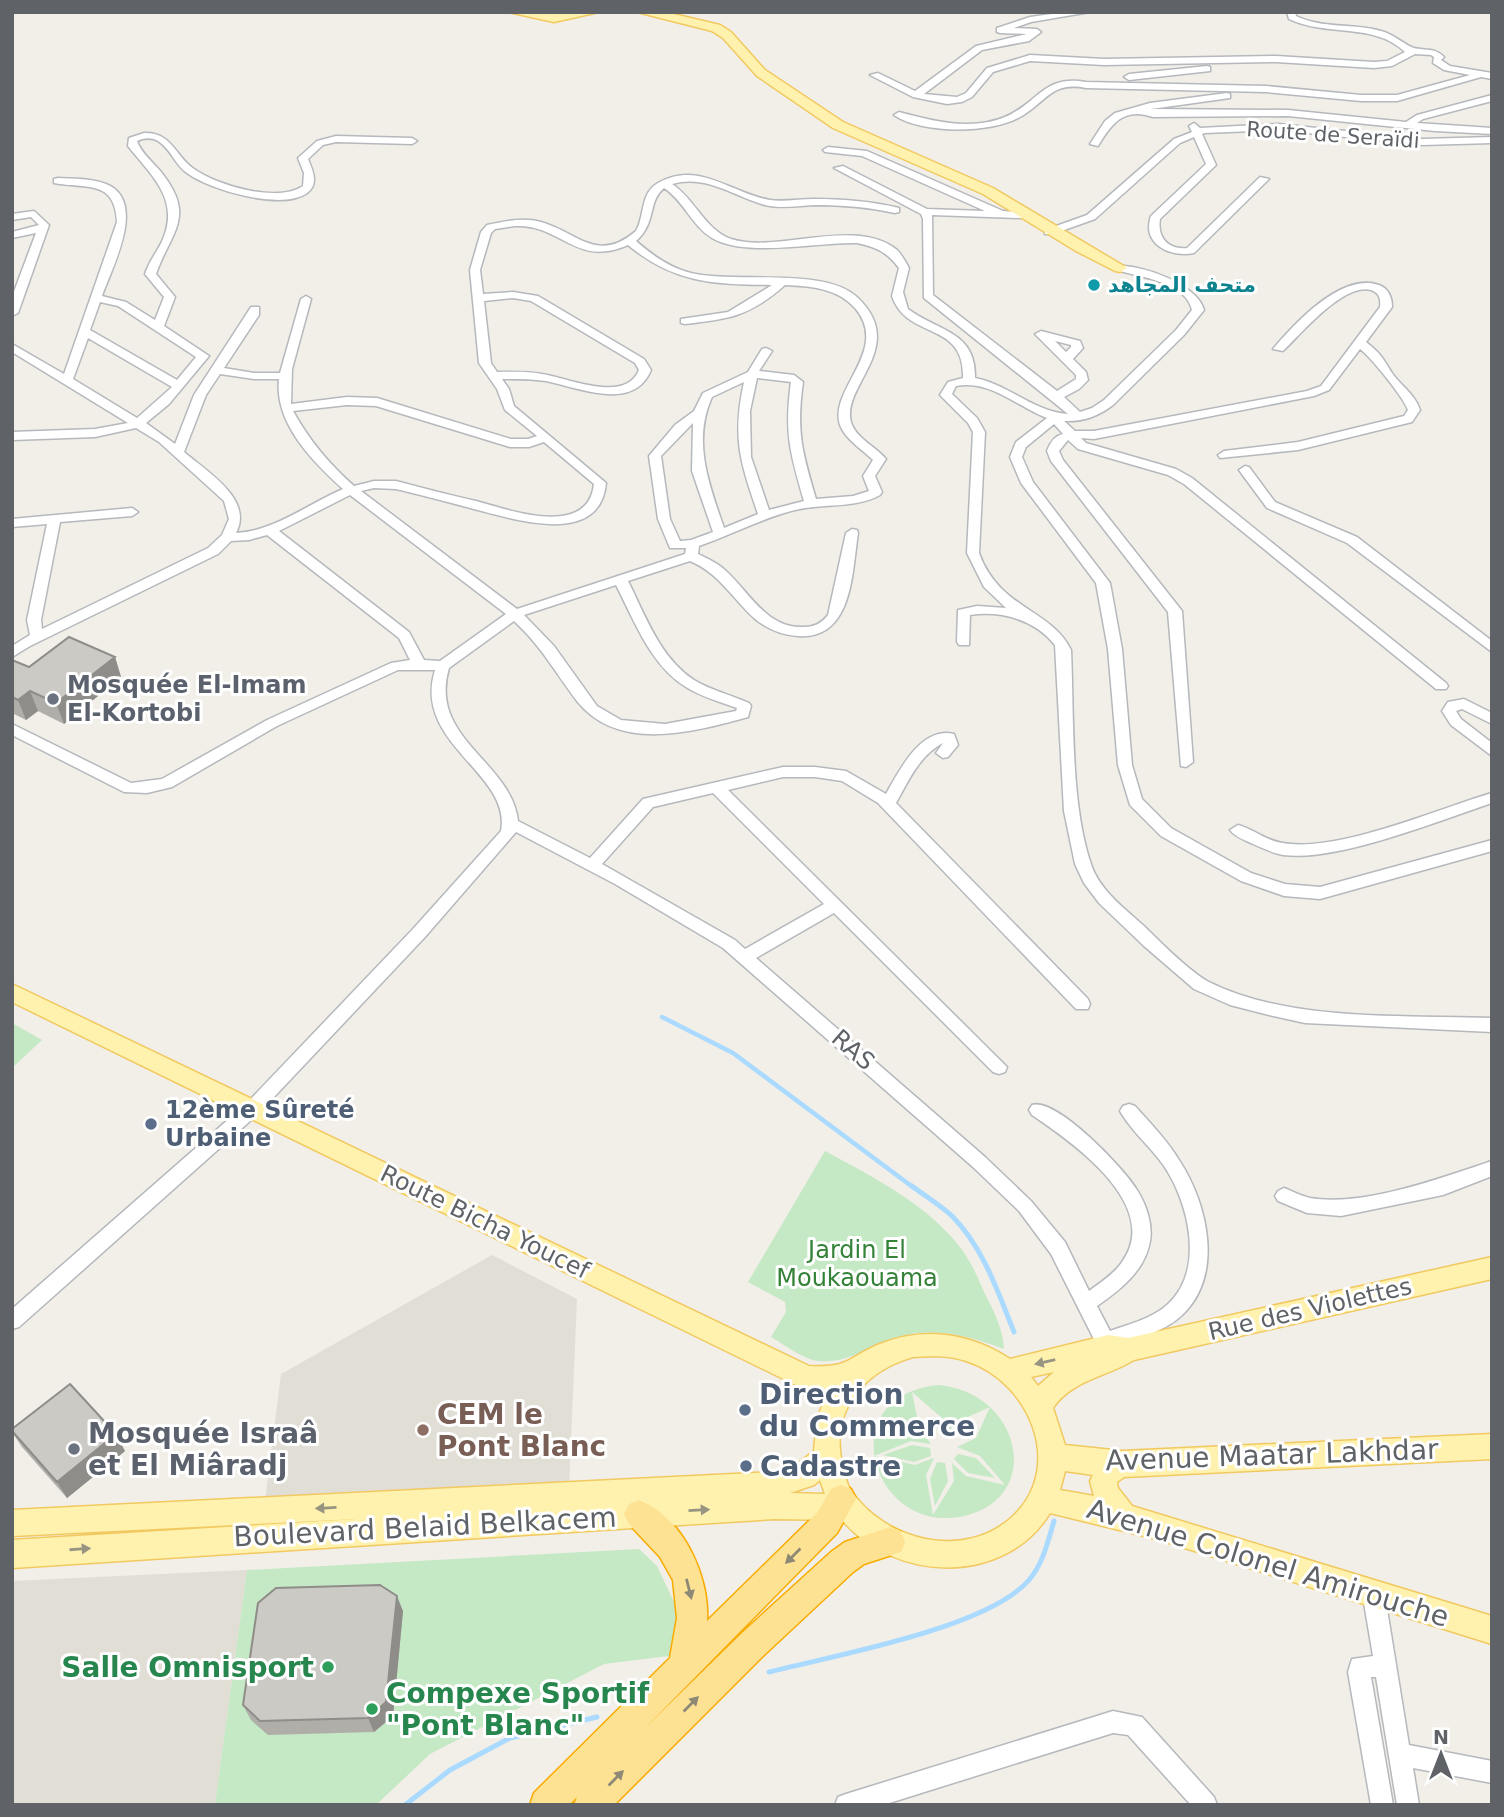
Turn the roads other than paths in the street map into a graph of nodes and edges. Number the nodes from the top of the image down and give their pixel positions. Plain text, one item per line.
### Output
1 (514, 12) edge
2 (593, 12) edge
3 (643, 12) edge
4 (1086, 12) edge
5 (1291, 12) edge
6 (1410, 51) junction
7 (1298, 61) junction
8 (875, 75) dead end
9 (1480, 75) junction
10 (1492, 76) edge
11 (1077, 82) junction
12 (1266, 89) junction
13 (916, 95) junction
14 (1492, 98) edge
15 (1145, 110) junction
16 (1229, 113) junction
17 (899, 115) dead end
18 (1408, 125) junction
19 (1492, 131) edge
20 (1195, 133) junction
21 (1492, 140) edge
22 (412, 141) dead end
23 (1095, 144) dead end
24 (828, 150) dead end
25 (839, 168) dead end
26 (1264, 179) dead end
27 (58, 181) dead end
28 (664, 184) junction
29 (979, 187) junction
30 (895, 210) dead end
31 (925, 212) junction
32 (1003, 215) junction
33 (1021, 215) junction
34 (12, 217) edge
35 (42, 229) junction
36 (1053, 233) junction
37 (12, 235) edge
38 (630, 242) junction
39 (1119, 268) joint
40 (782, 282) junction
41 (25, 283) junction
42 (12, 284) edge
43 (96, 298) junction
44 (477, 298) junction
45 (306, 299) dead end
46 (255, 309) dead end
47 (12, 313) edge
48 (685, 321) dead end
49 (158, 327) junction
50 (84, 331) junction
51 (1360, 343) junction
52 (12, 347) edge
53 (1279, 349) dead end
54 (766, 351) dead end
55 (1067, 358) dead end
56 (217, 370) junction
57 (752, 374) junction
58 (286, 376) junction
59 (493, 376) junction
60 (970, 379) junction
61 (67, 382) junction
62 (177, 385) junction
63 (1056, 396) junction
64 (286, 408) junction
65 (699, 413) junction
66 (1078, 417) junction
67 (1055, 418) junction
68 (137, 423) junction
69 (1069, 435) junction
70 (12, 436) edge
71 (545, 437) junction
72 (177, 452) junction
73 (1224, 455) dead end
74 (1245, 470) dead end
75 (352, 489) junction
76 (811, 503) junction
77 (132, 512) dead end
78 (765, 516) junction
79 (54, 519) junction
80 (12, 523) edge
81 (268, 529) junction
82 (852, 533) dead end
83 (720, 535) junction
84 (227, 537) junction
85 (692, 550) junction
86 (620, 579) junction
87 (1021, 613) junction
88 (514, 614) junction
89 (37, 638) junction
90 (964, 642) dead end
91 (1492, 648) edge
92 (12, 653) edge
93 (419, 664) junction
94 (443, 666) junction
95 (1441, 686) dead end
96 (1492, 719) edge
97 (12, 729) edge
98 (1492, 751) edge
99 (943, 753) dead end
100 (1186, 762) dead end
101 (716, 787) junction
102 (1492, 798) edge
103 (888, 803) junction
104 (512, 824) junction
105 (1238, 830) dead end
106 (1492, 845) edge
107 (592, 865) junction
108 (835, 905) junction
109 (744, 957) junction
110 (12, 992) edge
111 (1082, 1004) dead end
112 (1492, 1026) edge
113 (999, 1067) dead end
114 (252, 1109) junction
115 (1038, 1110) dead end
116 (1129, 1111) dead end
117 (1492, 1168) edge
118 (1284, 1196) dead end
119 (1492, 1268) edge
120 (1086, 1304) junction
121 (12, 1321) edge
122 (1114, 1349) junction
123 (1009, 1371) junction
124 (856, 1373) junction
125 (807, 1378) junction
126 (1039, 1406) junction
127 (830, 1413) junction
128 (1492, 1446) edge
129 (1053, 1454) junction
130 (827, 1457) junction
131 (1122, 1464) junction
132 (1043, 1499) junction
133 (843, 1504) junction
134 (639, 1514) junction
135 (1124, 1517) junction
136 (12, 1523) edge
137 (890, 1542) junction
138 (12, 1554) edge
139 (1374, 1597) junction
140 (1492, 1630) edge
141 (685, 1664) junction
142 (1385, 1666) junction
143 (1399, 1754) junction
144 (1492, 1772) edge
145 (1199, 1801) edge
146 (546, 1805) edge
147 (590, 1805) edge
148 (846, 1805) edge
149 (1382, 1805) edge
150 (1408, 1805) edge

1 - 2 main road
3 - 29 main road
4 - 13 street
5 - 6 street
6 - 7 street
6 - 9 street
7 - 11 street
7 - 13 street
8 - 13 street
9 - 10 street
9 - 12 street
11 - 12 street
11 - 17 street
12 - 15 street
14 - 18 street
15 - 16 street
15 - 23 street
16 - 18 street
16 - 20 street
18 - 19 street
20 - 21 street, Route de Seraïdi
20 - 26 street
20 - 36 street, Route de Seraïdi
22 - 49 street
24 - 32 street
25 - 31 street
27 - 43 street
28 - 30 street
28 - 38 street
28 - 60 street
29 - 33 main road
29 - 36 main road
31 - 32 street
31 - 63 street
32 - 33 street
33 - 36 main road
34 - 35 street
35 - 37 street
35 - 41 street
36 - 39 main road
38 - 40 street
38 - 44 street
39 - 66 street
40 - 48 street
40 - 76 street
41 - 42 street
41 - 47 street
43 - 49 street
43 - 50 street
44 - 59 street
44 - 59 street
45 - 58 street
46 - 56 street
49 - 62 street
50 - 61 street
50 - 62 street
51 - 53 street
51 - 69 street
51 - 73 street
52 - 61 street
54 - 57 street
55 - 63 street
56 - 58 street
56 - 72 street
57 - 65 street
57 - 76 street
57 - 78 street
58 - 64 street
59 - 71 street
60 - 67 street
60 - 87 street
61 - 68 street
62 - 68 street
63 - 66 street
64 - 71 street
64 - 75 street
65 - 83 street
65 - 85 street
66 - 67 street
67 - 69 street
67 - 106 street
68 - 70 street
68 - 72 street
69 - 95 street
69 - 100 street
71 - 75 street
72 - 84 street
74 - 91 street
75 - 81 street
75 - 88 street
76 - 78 street
77 - 79 street
78 - 83 street
79 - 80 street
79 - 89 street
81 - 84 street
81 - 93 street
82 - 85 street
83 - 85 street
84 - 89 street
85 - 86 street
86 - 88 street
86 - 88 street
87 - 90 street
87 - 112 street
88 - 94 street
89 - 92 street
93 - 94 street
93 - 97 street
94 - 104 street
96 - 98 street
99 - 103 street
101 - 103 street
101 - 107 street
101 - 108 street
102 - 105 street
103 - 111 street
104 - 107 street, RAS
104 - 114 street
107 - 109 street, RAS
108 - 109 street
108 - 113 street
109 - 120 street, RAS
110 - 114 main road, Route Bicha Youcef
114 - 121 street
114 - 125 main road, Route Bicha Youcef
115 - 120 street
116 - 122 street
117 - 118 street
119 - 122 main road, Rue des Violettes
120 - 122 street, RAS
122 -> 123 main road
122 - 126 main road
123 - 124 main road
123 - 126 main road
124 - 125 main road
124 - 127 main road
125 - 127 main road
126 - 129 main road
127 - 130 main road
128 - 131 main road, Avenue Maatar Lakhdar
129 - 131 main road, Avenue Maatar Lakhdar
129 - 132 main road
130 - 133 main road
130 -> 136 main road, Boulevard Belaid Belkacem
131 - 135 main road
132 - 135 main road, Avenue Colonel Amirouche
132 - 137 main road
134 -> 133 main road, Boulevard Belaid Belkacem
133 - 137 main road
133 -> 141 highway
138 -> 134 main road, Boulevard Belaid Belkacem
134 -> 141 highway
135 - 139 main road, Avenue Colonel Amirouche
147 -> 137 highway
139 - 140 main road, Avenue Colonel Amirouche
139 - 142 street
141 - 146 highway
142 - 143 street
142 - 149 street
143 - 144 street
143 - 150 street
145 - 148 street

